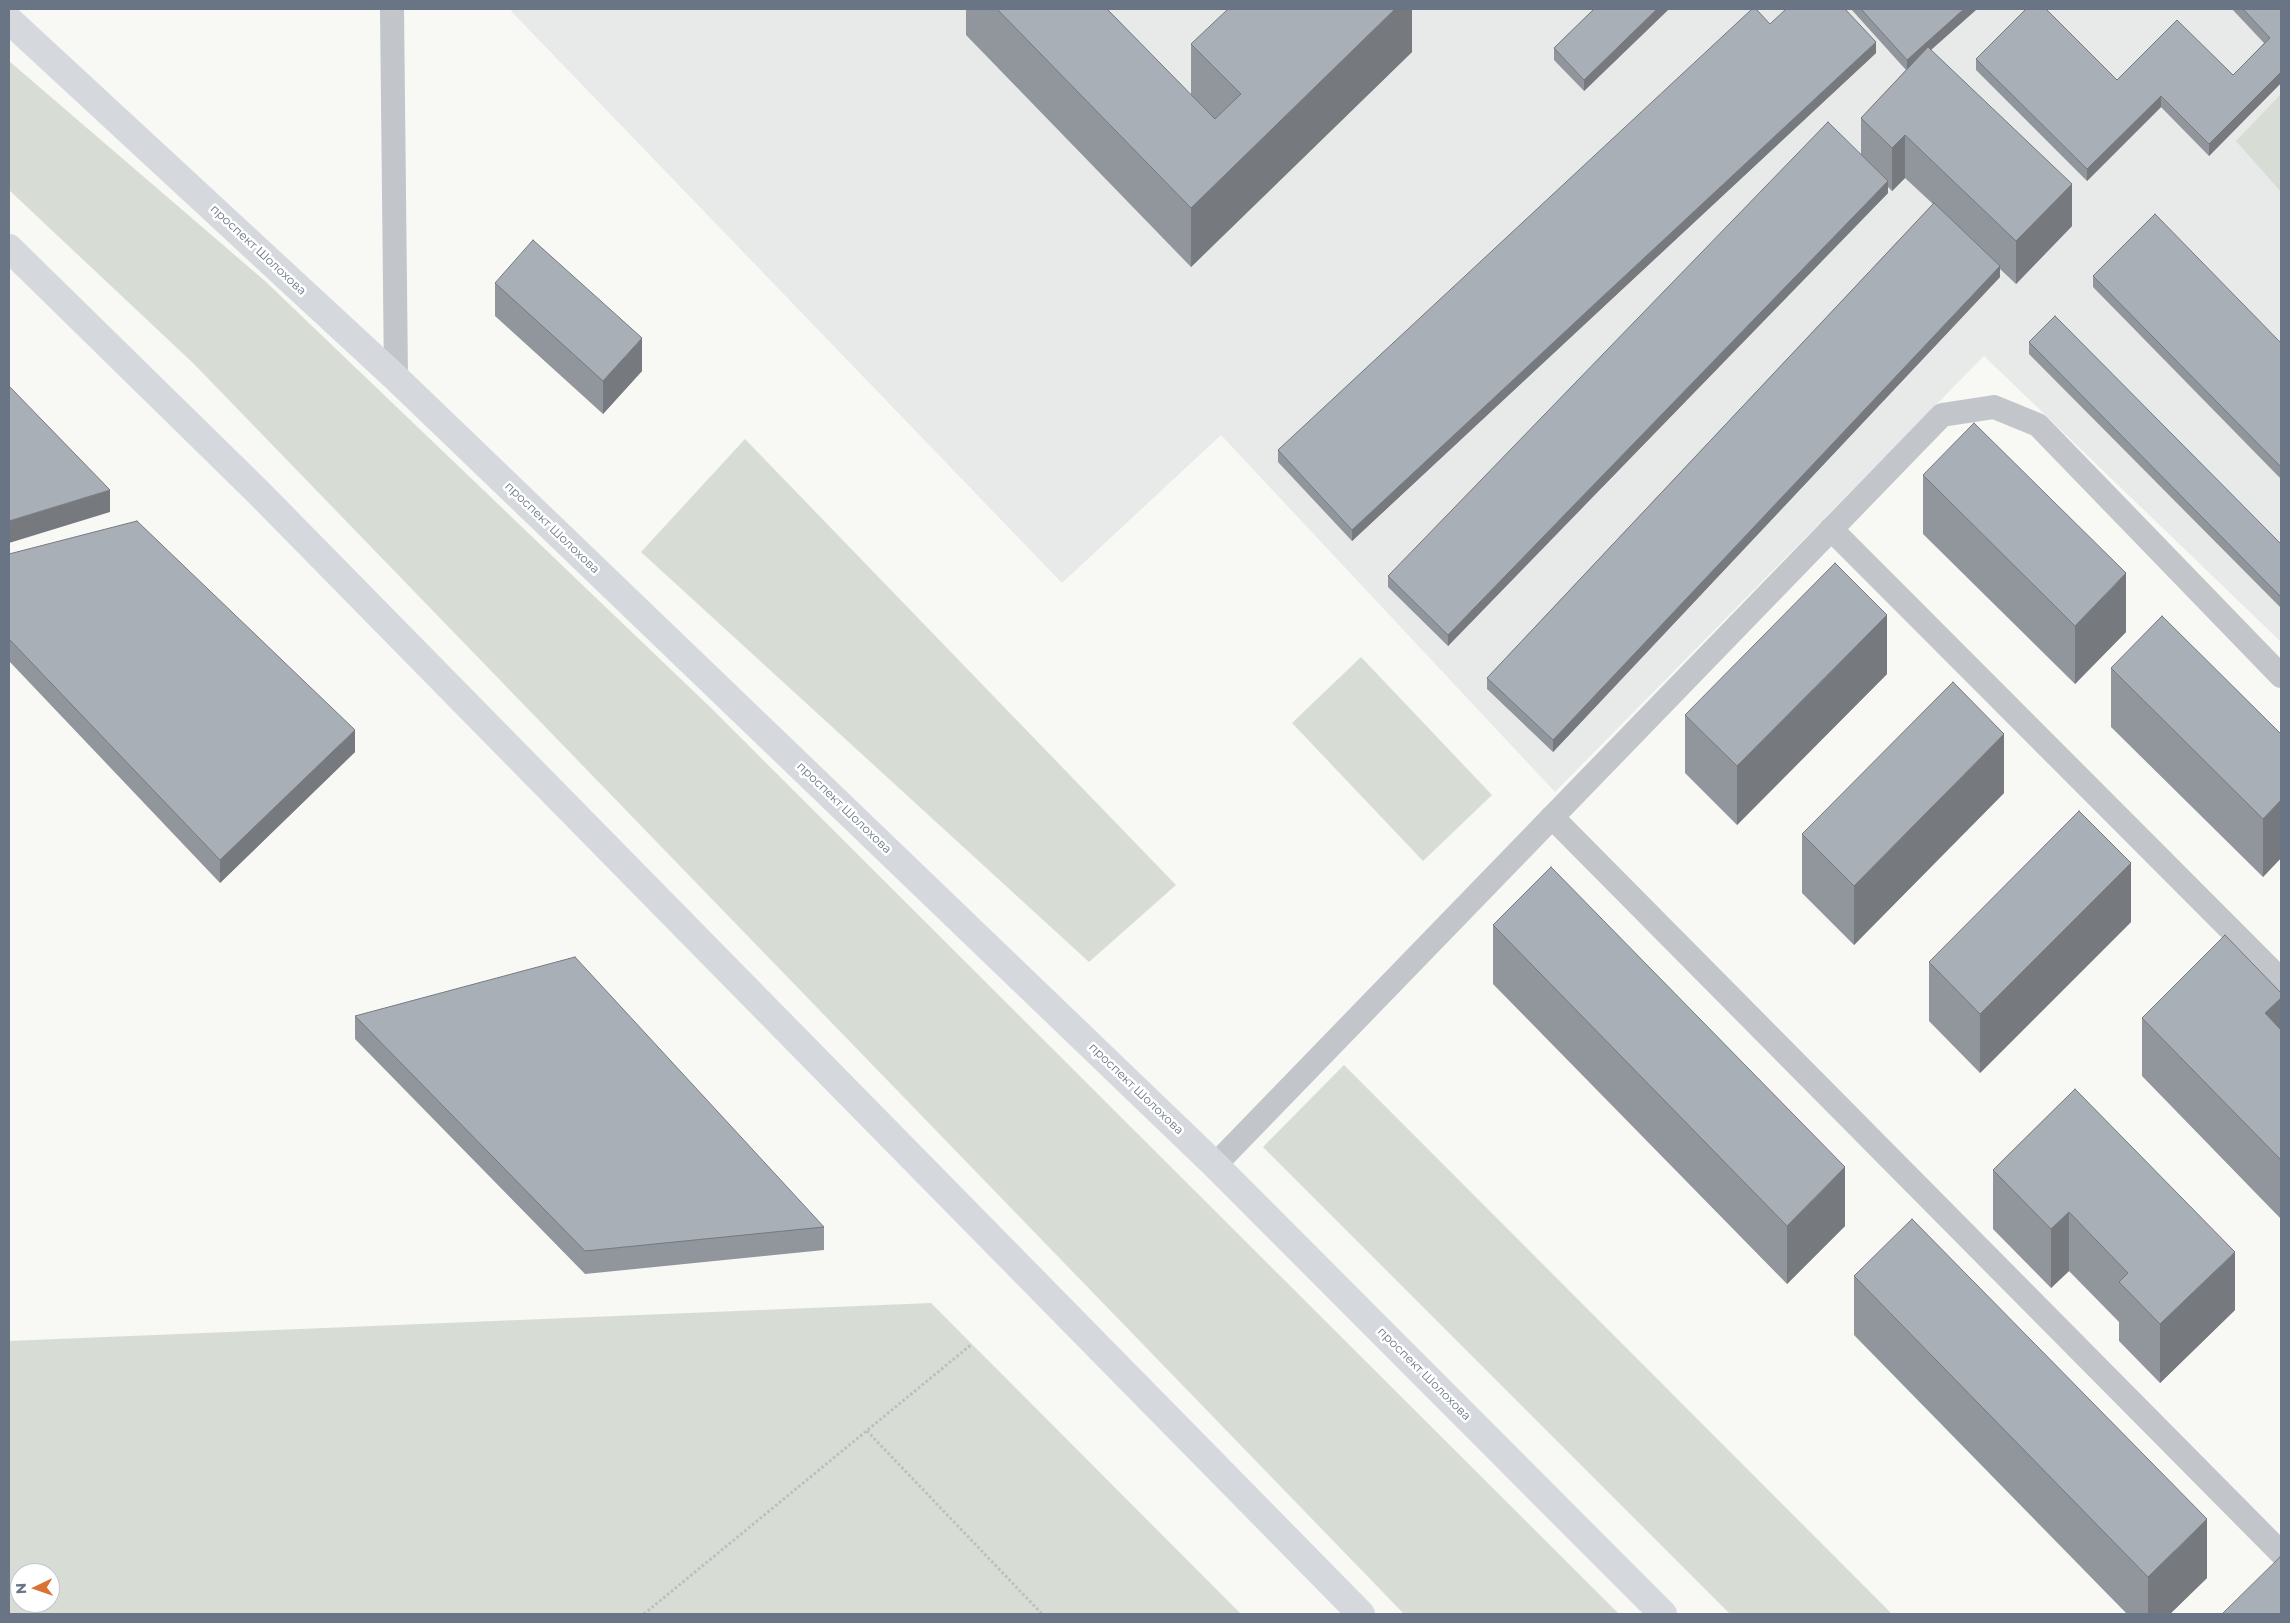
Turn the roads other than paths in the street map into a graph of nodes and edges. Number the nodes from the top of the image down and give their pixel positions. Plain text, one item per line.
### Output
1 (392, 9) edge
2 (9, 20) edge
3 (9, 248) edge
4 (396, 378) junction
5 (1831, 529) junction
6 (2281, 676) edge
7 (1552, 817) junction
8 (2281, 980) edge
9 (1215, 1165) junction
10 (2281, 1553) edge
11 (1361, 1614) edge
12 (1663, 1614) edge

1 - 4 lane
2 - 4 main road, проспект Шолохова
3 - 11 main road
4 - 9 main road, проспект Шолохова
5 - 6 lane
5 - 7 lane
5 - 8 lane
7 - 9 lane
7 - 10 lane
9 - 12 main road, проспект Шолохова

